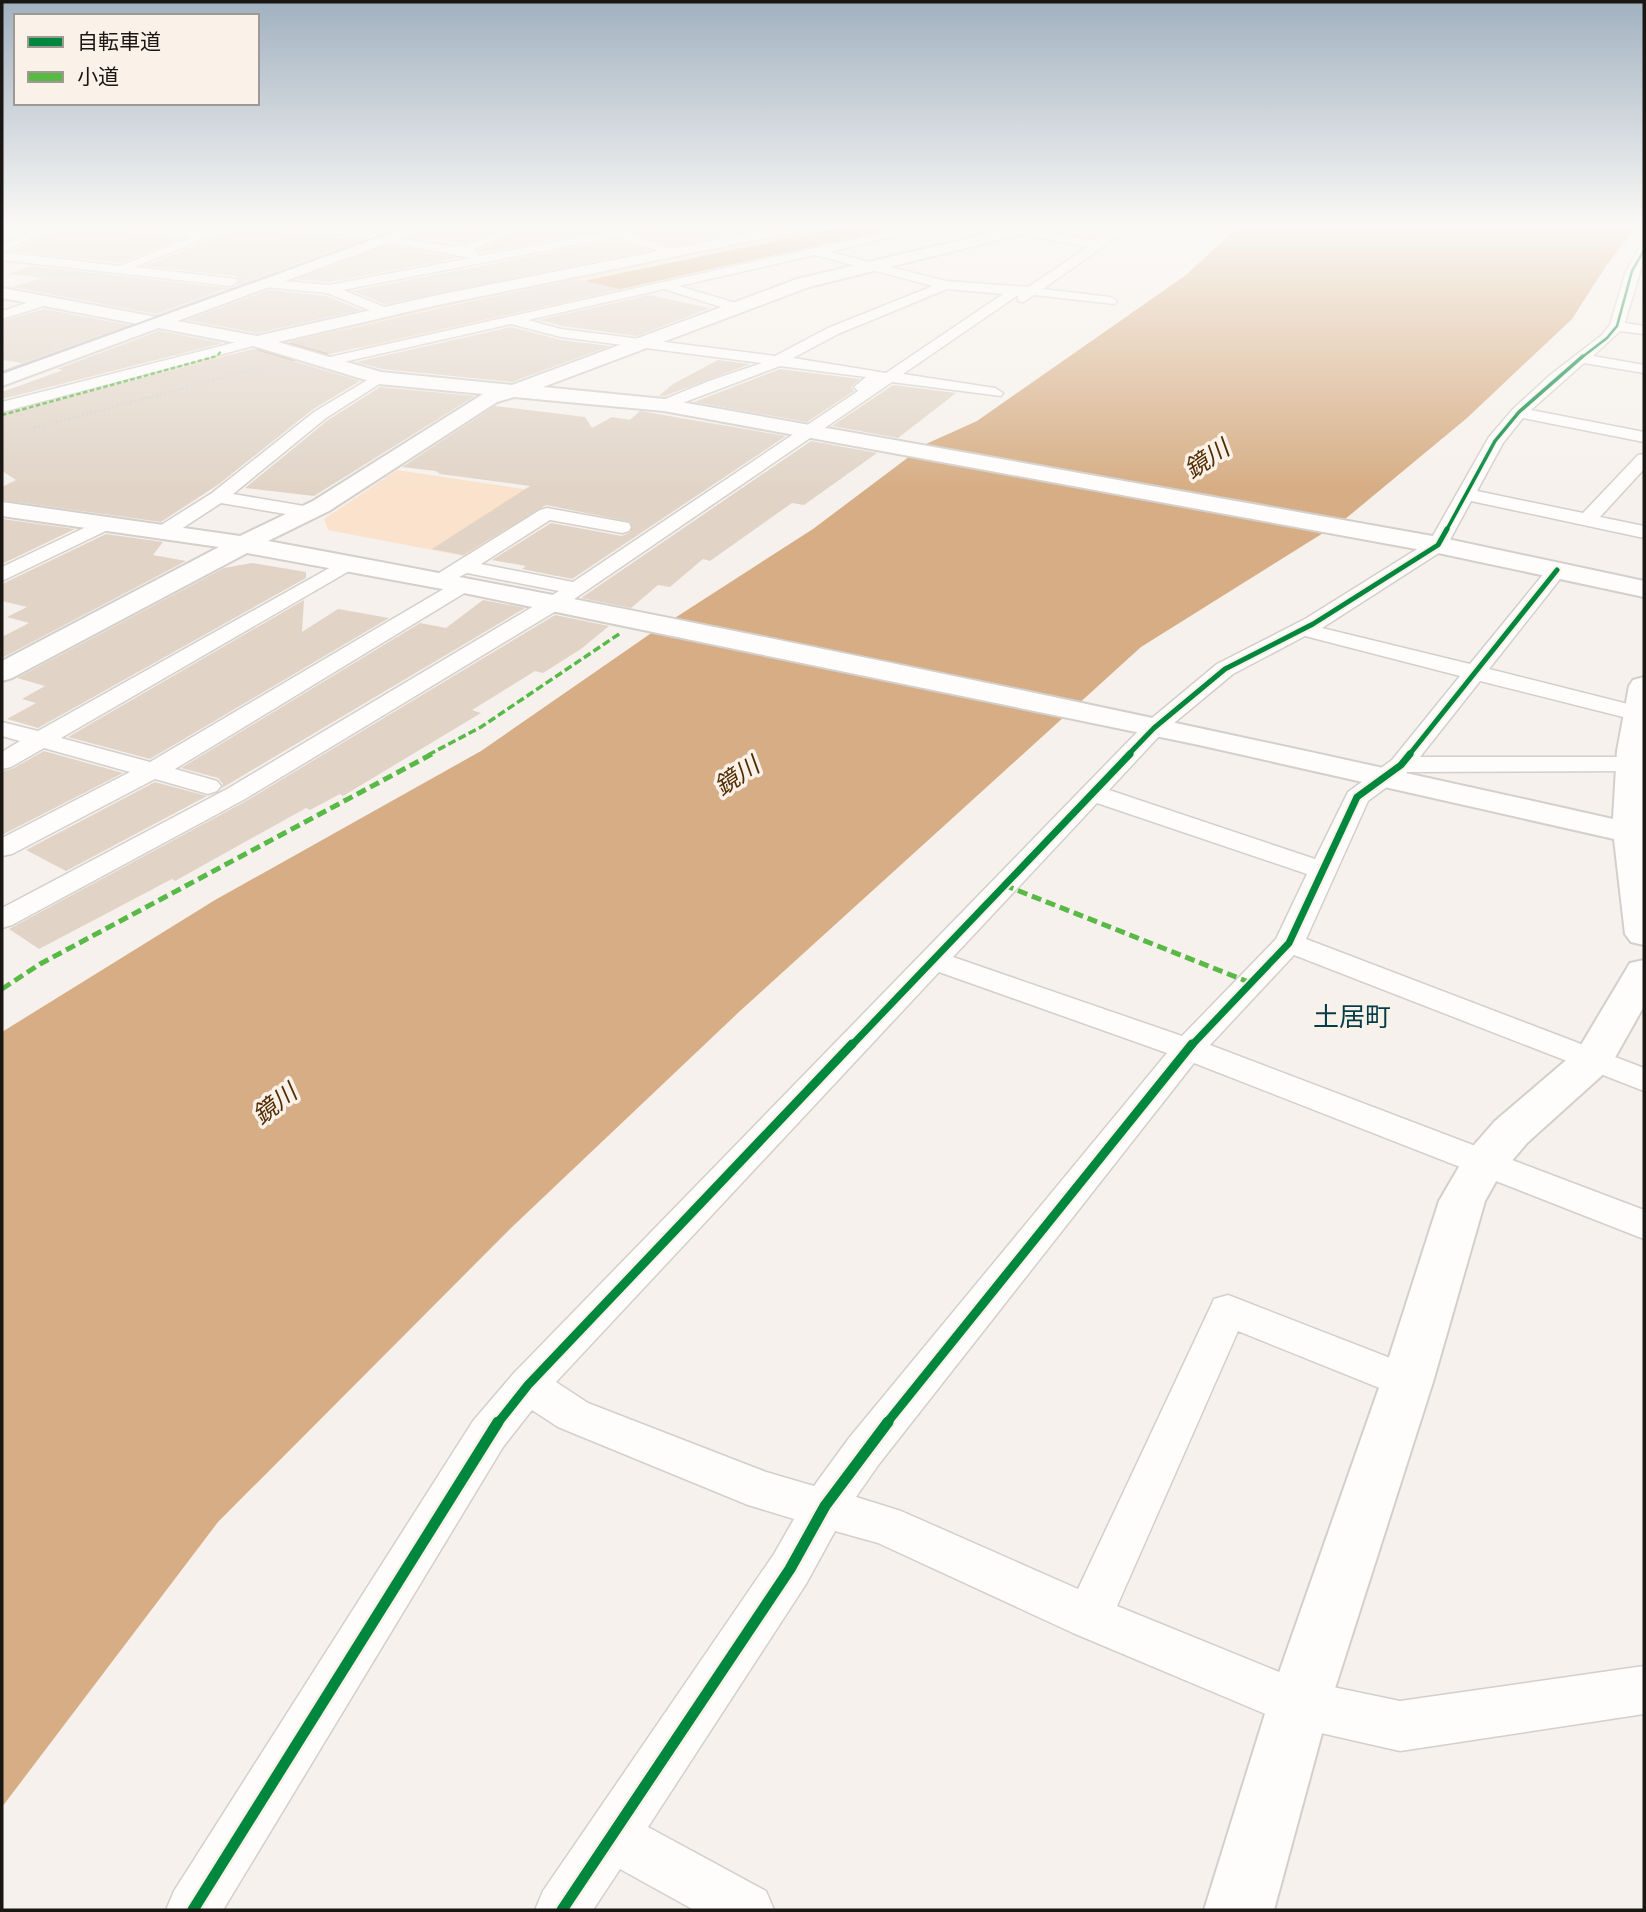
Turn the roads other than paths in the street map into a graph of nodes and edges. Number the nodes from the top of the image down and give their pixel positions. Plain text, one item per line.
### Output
1 (111, 313) edge
2 (141, 313) edge
3 (183, 313) edge
4 (379, 313) edge
5 (541, 313) edge
6 (723, 313) edge
7 (874, 313) edge
8 (992, 313) edge
9 (1620, 313) edge
10 (130, 317) junction
11 (512, 320) junction
12 (159, 322) junction
13 (1617, 326) junction
14 (1644, 330) edge
15 (263, 343) junction
16 (641, 344) junction
17 (222, 350) dead end
18 (1579, 358) junction
19 (319, 360) junction
20 (776, 361) junction
21 (2, 364) edge
22 (1644, 369) edge
23 (379, 378) junction
24 (897, 378) junction
25 (2, 380) edge
26 (871, 390) junction
27 (511, 391) junction
28 (995, 393) dead end
29 (664, 405) junction
30 (2, 407) edge
31 (1519, 412) junction
32 (2, 415) edge
33 (810, 430) junction
34 (1644, 437) edge
35 (1644, 459) edge
36 (1464, 494) junction
37 (218, 497) junction
38 (2, 509) edge
39 (309, 512) junction
40 (1587, 520) junction
41 (107, 523) junction
42 (622, 527) dead end
43 (164, 531) junction
44 (1644, 533) edge
45 (246, 544) junction
46 (1438, 545) junction
47 (349, 563) junction
48 (1557, 570) junction
49 (2, 575) edge
50 (456, 577) junction
51 (583, 585) junction
52 (1644, 589) edge
53 (554, 604) junction
54 (1302, 629) junction
55 (2, 672) edge
56 (1475, 673) junction
57 (1642, 700) edge
58 (1154, 728) junction
59 (2, 729) edge
60 (41, 739) junction
61 (1636, 756) edge
62 (2, 762) edge
63 (153, 771) junction
64 (1392, 772) junction
65 (208, 786) dead end
66 (1092, 793) junction
67 (1637, 834) edge
68 (2, 848) edge
69 (1321, 870) junction
70 (2, 919) edge
71 (1644, 934) edge
72 (1289, 943) junction
73 (933, 960) junction
74 (1644, 972) edge
75 (1188, 1049) junction
76 (1593, 1060) junction
77 (1644, 1080) edge
78 (1483, 1165) junction
79 (1644, 1225) edge
80 (1407, 1382) junction
81 (528, 1385) junction
82 (825, 1506) junction
83 (1089, 1617) junction
84 (1644, 1690) edge
85 (1299, 1704) junction
86 (612, 1836) junction
87 (199, 1908) edge
88 (562, 1910) edge
89 (747, 1910) edge
90 (1239, 1910) edge

1 - 10 main road
2 - 10 main road
3 - 12 main road
4 - 15 main road
5 - 11 street
6 - 16 main road
7 - 20 street
8 - 24 street
9 - 13 street
10 - 12 main road
10 - 21 main road
11 - 16 street
11 - 19 street
12 - 15 main road
12 - 25 main road
13 - 14 street
13 - 18 street
15 - 19 main road
15 - 30 street
16 - 20 street
16 - 27 main road
17 - 32 street
18 - 22 street
18 - 31 street
19 - 23 main road
20 - 26 street
20 - 29 street
23 - 27 main road
23 - 37 street
24 - 26 street
24 - 28 street
26 - 33 street
27 - 29 main road
27 - 39 main road
29 - 33 main road
31 - 34 street
31 - 36 street
33 - 46 main road
33 - 51 street
35 - 40 street
36 - 40 street
36 - 46 street
37 - 39 street
37 - 43 street
38 - 41 main road
39 - 45 main road
40 - 44 street
41 - 43 main road
41 - 49 street
42 - 50 street
43 - 45 main road
45 - 47 main road
45 - 55 main road
46 - 48 main road
46 - 54 street
47 - 50 main road
47 - 60 street
48 - 52 main road
48 - 56 street
50 - 51 street
50 - 53 main road
50 - 63 street
51 - 53 street
53 - 58 main road
53 - 70 street
54 - 56 street
54 - 58 street
56 - 57 street
56 - 64 street
57 - 61 main road
58 - 64 main road
58 - 66 street
59 - 60 street
60 - 62 street
60 - 63 street
61 - 64 street
61 - 67 main road
63 - 65 street
63 - 68 street
64 - 67 main road
64 - 69 street
66 - 69 street
66 - 73 street
67 - 71 main road
69 - 72 street
72 - 75 street
72 - 76 street
73 - 75 street
73 - 81 street
74 - 76 main road
75 - 78 street
75 - 82 street
76 - 77 street
76 - 78 main road
78 - 79 street
78 - 80 main road
80 - 83 street
80 - 85 main road
81 - 82 street
81 - 87 street
82 - 83 street
82 - 86 street
83 - 85 street
84 - 85 street
85 - 90 main road
86 - 88 street
86 - 89 street

